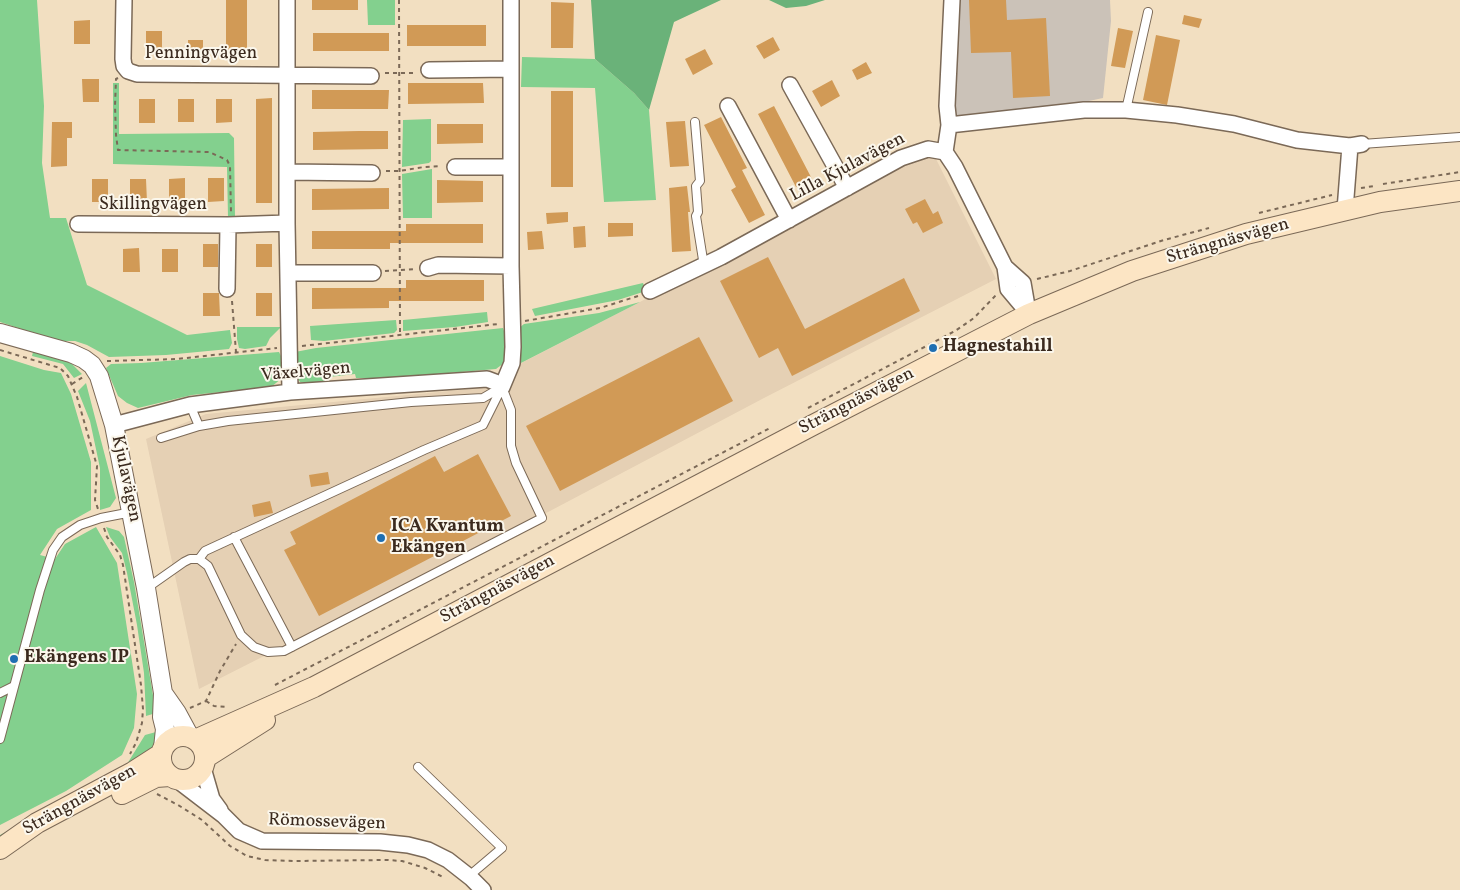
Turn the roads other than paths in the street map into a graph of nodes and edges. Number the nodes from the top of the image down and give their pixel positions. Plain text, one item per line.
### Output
1 (124, 0) edge
2 (287, 0) edge
3 (511, 0) edge
4 (952, 0) edge
5 (1148, 12) dead end
6 (511, 69) junction
7 (431, 70) road end
8 (287, 74) junction
9 (368, 76) road end
10 (790, 85) dead end
11 (728, 106) dead end
12 (1126, 110) junction
13 (695, 122) dead end
14 (949, 125) junction
15 (1460, 137) edge
16 (1356, 145) junction
17 (945, 152) junction
18 (455, 167) road end
19 (511, 167) junction
20 (287, 172) junction
21 (372, 173) road end
22 (847, 188) junction
23 (1460, 191) edge
24 (1345, 210) junction
25 (789, 220) junction
26 (287, 223) junction
27 (78, 224) dead end
28 (230, 225) junction
29 (511, 266) junction
30 (704, 266) junction
31 (428, 268) road end
32 (288, 273) junction
33 (373, 273) road end
34 (227, 289) road end
35 (650, 291) road end
36 (1029, 314) junction
37 (0, 333) edge
38 (502, 387) junction
39 (290, 392) junction
40 (190, 405) junction
41 (114, 425) junction
42 (199, 426) junction
43 (161, 438) dead end
44 (132, 512) junction
45 (234, 537) junction
46 (199, 559) junction
47 (146, 588) junction
48 (292, 647) junction
49 (14, 686) junction
50 (314, 687) junction
51 (0, 693) edge
52 (163, 693) junction
53 (192, 738) junction
54 (0, 739) edge
55 (162, 751) junction
56 (204, 763) junction
57 (418, 767) dead end
58 (173, 778) junction
59 (223, 815) junction
60 (0, 850) edge
61 (469, 876) junction
62 (483, 890) edge

1 - 8 street, Penningvägen
2 - 8 street
3 - 6 street
4 - 14 street
5 - 12 lane
6 - 7 street
6 - 19 street
8 - 9 street, Penningvägen
8 - 20 street
10 - 22 street
11 - 25 street, Lilla Kjulavägen
12 - 14 street
12 - 16 street
13 - 30 lane
14 - 17 street
15 - 16 lane
16 - 24 street
17 - 22 street, Lilla Kjulavägen
17 - 36 street
18 - 19 street
19 - 29 street
20 - 21 street
20 - 26 street
22 - 25 street, Lilla Kjulavägen
23 - 24 main road, Strängnäsvägen
24 - 36 main road, Strängnäsvägen
25 - 30 street, Lilla Kjulavägen
26 - 28 street, Skillingvägen
26 - 32 street
27 - 28 street, Skillingvägen
28 - 34 street, Skillingvägen
29 - 31 street
29 - 38 street
30 - 35 street, Lilla Kjulavägen
32 - 33 street
32 - 39 street
36 - 50 main road, Strängnäsvägen
37 - 41 street, Kjulavägen
38 - 39 street, Växelvägen
38 - 42 lane
38 - 45 lane
38 - 48 lane
39 - 40 street, Växelvägen
40 - 41 street, Växelvägen
40 - 42 lane
41 - 44 street, Kjulavägen
42 - 43 lane
44 - 47 street, Kjulavägen
44 - 49 lane
45 - 46 lane
45 - 48 lane
46 - 47 lane
46 - 48 lane
47 - 52 street, Kjulavägen
49 - 51 lane
49 - 54 lane
50 - 53 main road, Strängnäsvägen
50 - 56 main road, Strängnäsvägen
52 - 53 street, Kjulavägen
52 - 55 street, Kjulavägen
53 - 55 main road
53 - 56 main road
55 - 58 main road
55 - 60 main road, Strängnäsvägen
56 - 58 main road
56 - 59 street
57 - 61 lane
58 - 59 street, Römossevägen
58 - 60 main road, Strängnäsvägen
59 - 61 street, Römossevägen
61 - 62 street, Römossevägen

